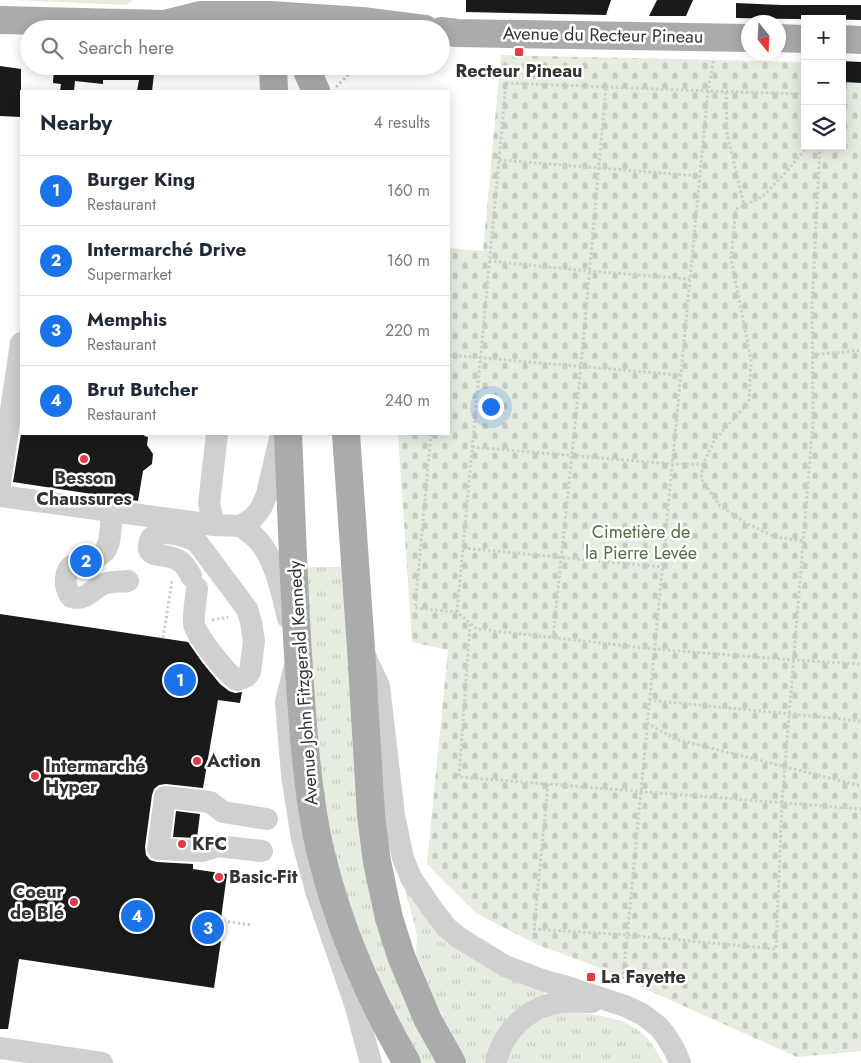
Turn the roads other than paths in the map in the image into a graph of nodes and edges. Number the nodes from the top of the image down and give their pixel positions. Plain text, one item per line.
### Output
1 (319, 15) edge
2 (192, 17) edge
3 (272, 18) edge
4 (0, 20) edge
5 (355, 20) edge
6 (450, 33) edge
7 (741, 38) edge
8 (786, 38) edge
9 (801, 39) edge
10 (846, 39) edge
11 (861, 40) edge
12 (273, 75) edge
13 (309, 75) edge
14 (321, 75) edge
15 (274, 90) edge
16 (316, 90) edge
17 (322, 90) edge
18 (20, 350) edge
19 (217, 435) edge
20 (281, 435) edge
21 (288, 435) edge
22 (346, 435) edge
23 (0, 483) edge
24 (0, 496) edge
25 (112, 512) junction
26 (214, 525) junction
27 (242, 526) junction
28 (128, 581) dead end
29 (196, 631) joint
30 (361, 648) junction
31 (298, 656) junction
32 (267, 819) dead end
33 (262, 851) dead end
34 (619, 1004) junction
35 (0, 1048) edge
36 (102, 1063) edge
37 (371, 1063) edge
38 (407, 1063) edge
39 (452, 1063) edge
40 (496, 1063) edge
41 (680, 1063) edge

1 - 3 main road
1 - 5 main road
2 - 3 main road
2 - 4 main road
6 - 7 main road, Avenue du Recteur Pineau
8 - 9 main road
10 - 11 main road
12 - 15 main road
13 - 16 main road
14 - 17 main road
18 - 23 street
19 - 26 street
20 - 27 street
21 - 31 main road, Avenue John Fitzgerald Kennedy
22 - 30 main road
24 - 25 street
25 - 26 street
25 - 28 street
26 - 27 street
27 - 31 street
29 - 29 street
30 - 34 street
30 - 39 main road
31 - 37 street
31 - 38 main road, Avenue John Fitzgerald Kennedy
32 - 33 street
34 - 40 street
34 - 41 street
35 - 36 street

